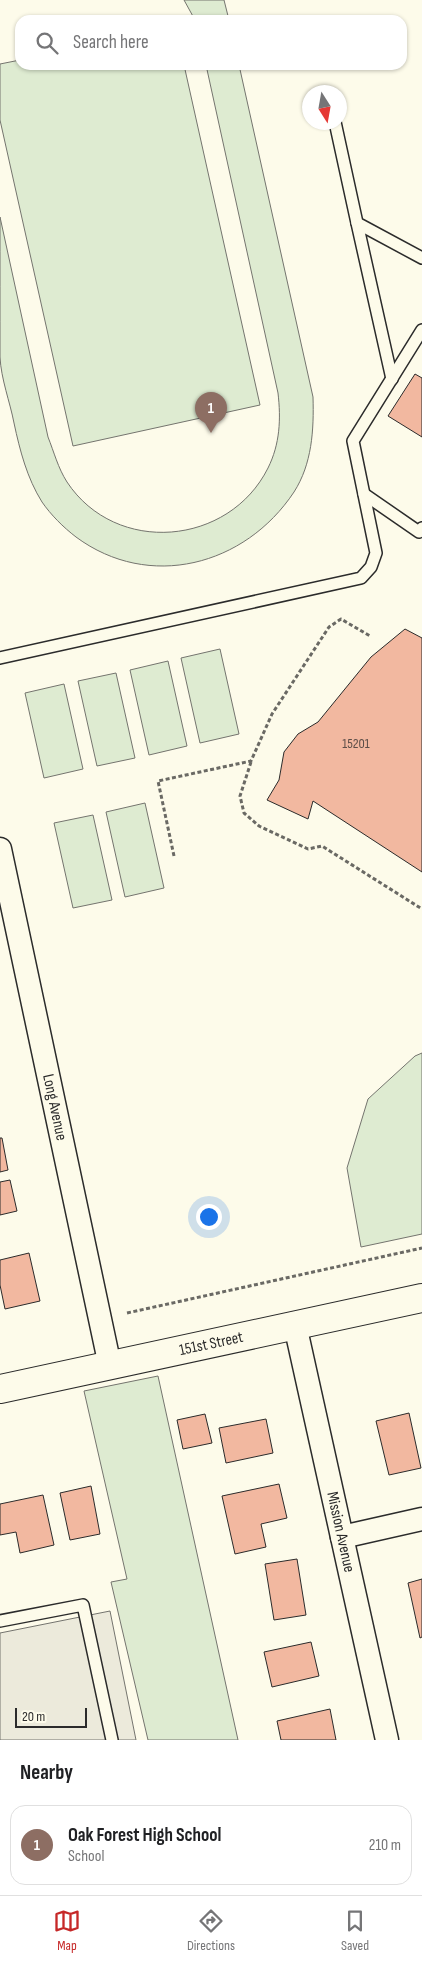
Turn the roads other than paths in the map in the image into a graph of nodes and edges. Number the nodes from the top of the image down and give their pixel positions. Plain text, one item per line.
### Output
1 (338, 130) edge
2 (357, 223) junction
3 (422, 258) edge
4 (422, 330) edge
5 (392, 379) junction
6 (364, 494) junction
7 (422, 528) edge
8 (0, 658) edge
9 (0, 849) edge
10 (422, 1298) edge
11 (295, 1326) junction
12 (110, 1366) junction
13 (0, 1389) edge
14 (422, 1519) edge
15 (342, 1537) junction
16 (0, 1621) edge
17 (112, 1740) edge
18 (387, 1740) edge

1 - 2 lane
2 - 3 lane
2 - 5 lane
4 - 5 lane
5 - 6 lane
6 - 7 lane
6 - 8 lane
9 - 12 street, Long Avenue
10 - 11 street, 151st Street
11 - 12 street, 151st Street
11 - 15 street, Mission Avenue
12 - 13 street, 151st Street
14 - 15 street
15 - 18 street, Mission Avenue
16 - 17 lane

